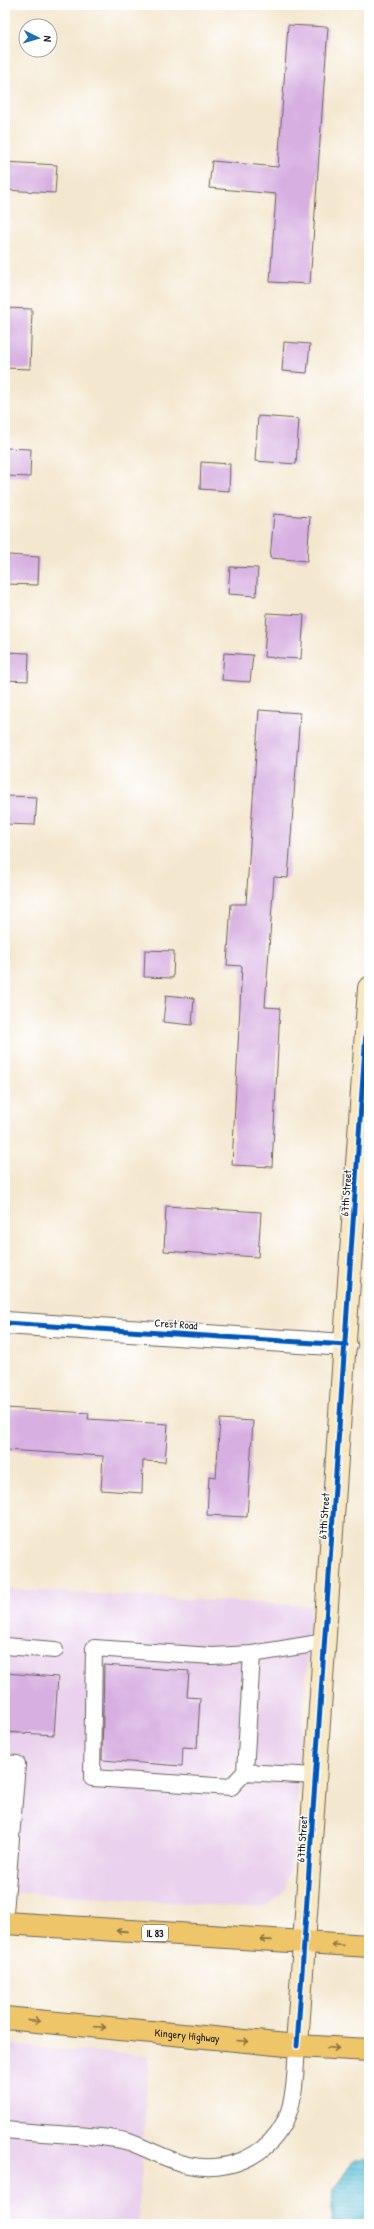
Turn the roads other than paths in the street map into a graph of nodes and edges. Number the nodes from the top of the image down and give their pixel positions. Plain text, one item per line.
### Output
1 (369, 988) edge
2 (5, 1323) edge
3 (346, 1345) junction
4 (325, 1642) junction
5 (5, 1646) edge
6 (55, 1650) dead end
7 (252, 1654) junction
8 (5, 1763) edge
9 (245, 1772) junction
10 (316, 1776) junction
11 (5, 1913) edge
12 (5, 1923) edge
13 (305, 1943) junction
14 (369, 1946) edge
15 (5, 2018) edge
16 (297, 2046) junction
17 (369, 2050) edge
18 (5, 2130) edge

1 - 3 street, 67th Street
2 - 3 street, Crest Road
3 - 4 street, 67th Street
4 - 7 lane
4 - 10 street, 67th Street
5 - 6 lane
7 - 9 lane
7 - 9 lane
8 - 11 lane
9 - 10 lane
10 - 13 street, 67th Street
13 -> 12 highway, IL 83
14 -> 13 highway, IL 83
13 - 16 street, 67th Street
15 -> 16 highway, Kingery Highway
16 -> 17 highway, Kingery Highway
16 - 18 lane

